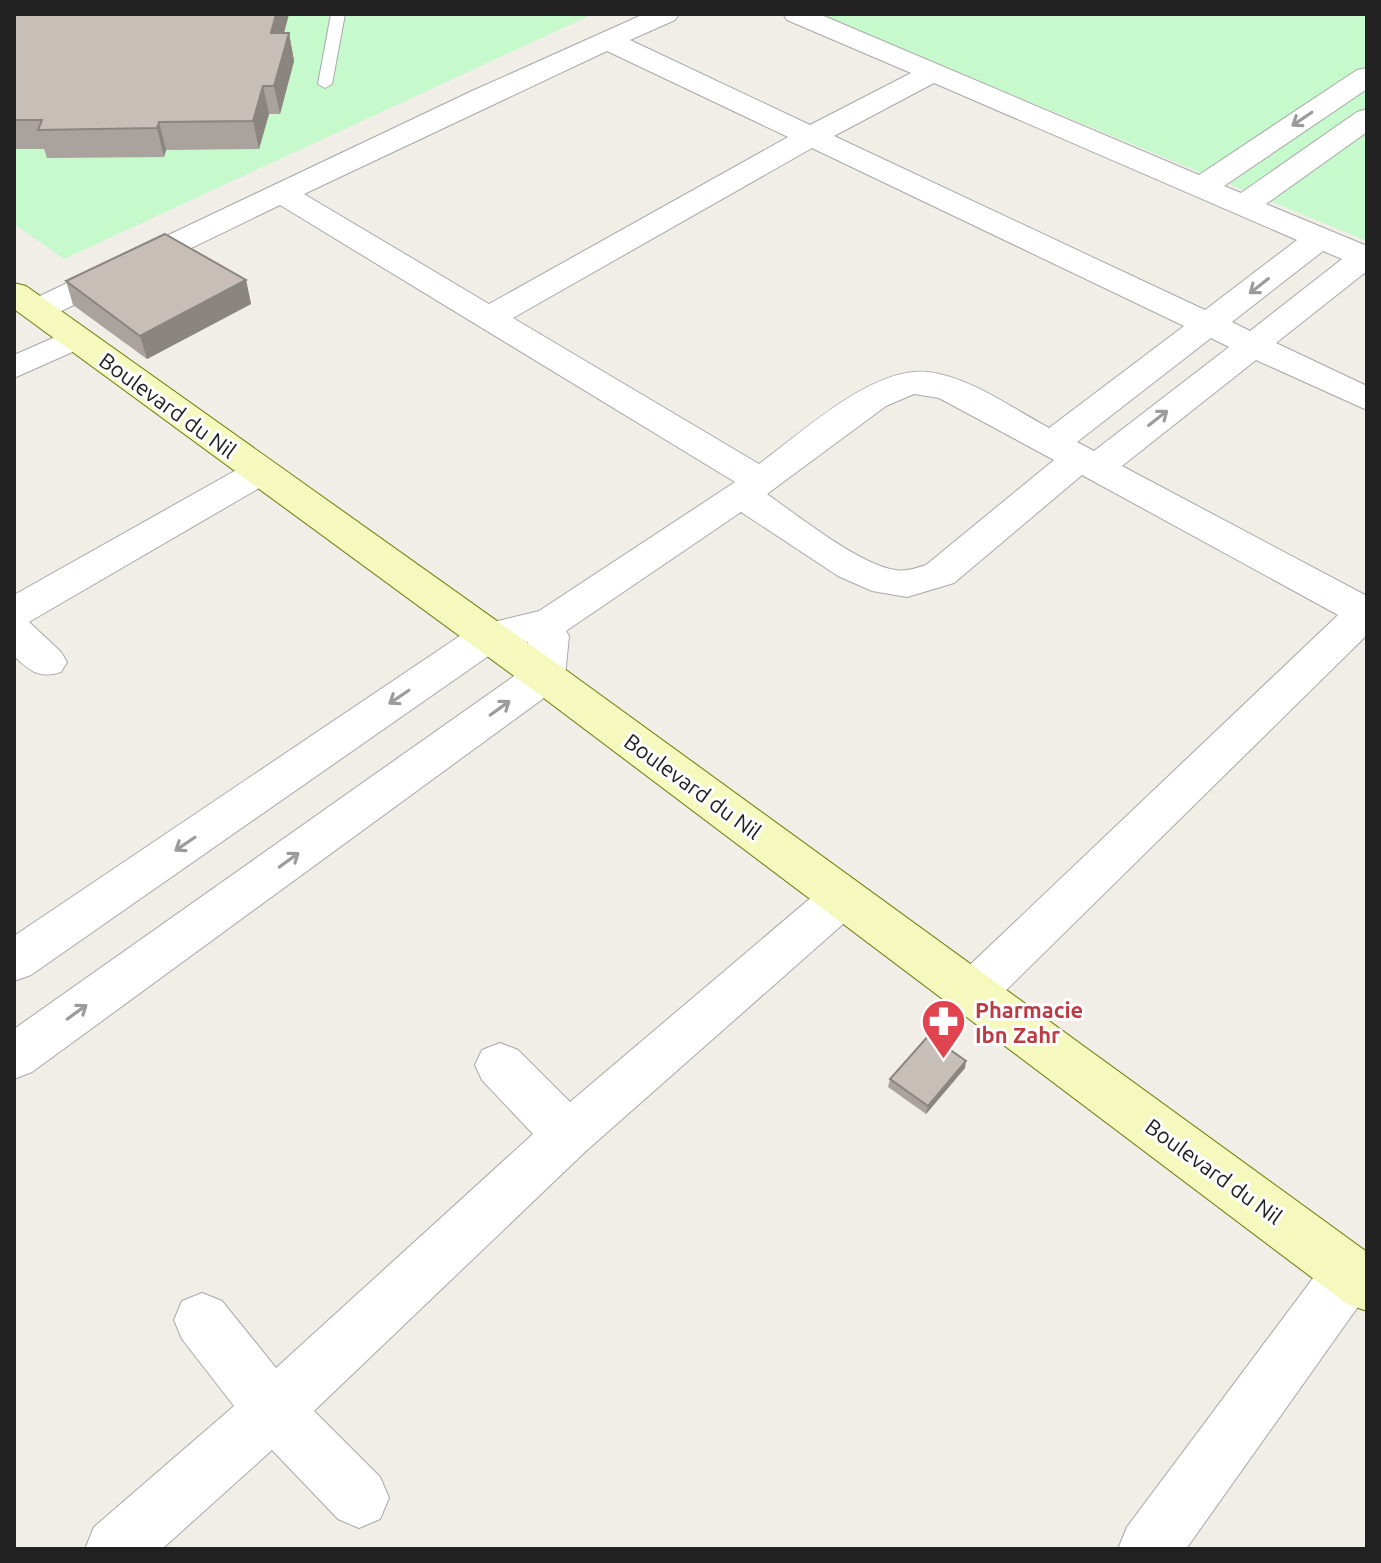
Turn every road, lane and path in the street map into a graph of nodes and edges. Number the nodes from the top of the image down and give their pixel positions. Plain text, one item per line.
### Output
1 (338, 14) edge
2 (666, 14) edge
3 (796, 14) edge
4 (607, 40) junction
5 (935, 72) junction
6 (1367, 76) edge
7 (325, 84) dead end
8 (1367, 118) edge
9 (811, 136) junction
10 (1201, 187) junction
11 (283, 194) junction
12 (1244, 205) junction
13 (1320, 238) junction
14 (1366, 257) edge
15 (26, 302) edge
16 (490, 317) junction
17 (1212, 324) junction
18 (76, 338) junction
19 (1253, 343) junction
20 (14, 368) edge
21 (1367, 399) edge
22 (1077, 456) junction
23 (260, 472) junction
24 (750, 488) junction
25 (1366, 612) edge
26 (14, 613) edge
27 (551, 622) junction
28 (14, 632) edge
29 (487, 637) junction
30 (46, 662) dead end
31 (544, 676) junction
32 (843, 897) junction
33 (14, 961) edge
34 (972, 993) junction
35 (14, 1057) edge
36 (500, 1065) dead end
37 (568, 1135) junction
38 (1358, 1279) edge
39 (202, 1320) dead end
40 (273, 1410) junction
41 (359, 1498) dead end
42 (116, 1549) edge
43 (1149, 1549) edge

1 - 7 lane
2 - 4 street
3 - 5 street
4 - 9 street
4 - 11 street
5 - 9 street
5 - 10 street
6 -> 10 street
8 - 12 street
9 - 16 street
9 - 17 street
10 - 12 street
11 - 15 street
11 - 16 street
12 - 13 street
13 - 14 street
13 -> 17 street
14 - 19 street
15 - 18 street, Boulevard du Nil
16 - 24 street
17 - 19 street
17 - 22 street
18 - 20 street
18 - 23 street, Boulevard du Nil
19 - 21 street
22 -> 19 street
22 - 24 street
22 - 24 street
22 - 25 street
23 - 26 street
23 - 29 street, Boulevard du Nil
24 - 27 street
25 - 34 street
27 - 29 street
27 - 31 street
28 - 30 street
29 - 31 street, Boulevard du Nil
29 -> 33 street
31 - 32 street, Boulevard du Nil
35 -> 31 street
32 - 34 street, Boulevard du Nil
32 - 37 street
34 - 38 street, Boulevard du Nil
36 - 37 street
37 - 40 street
38 - 43 street
39 - 40 street
40 - 41 street
40 - 42 street

